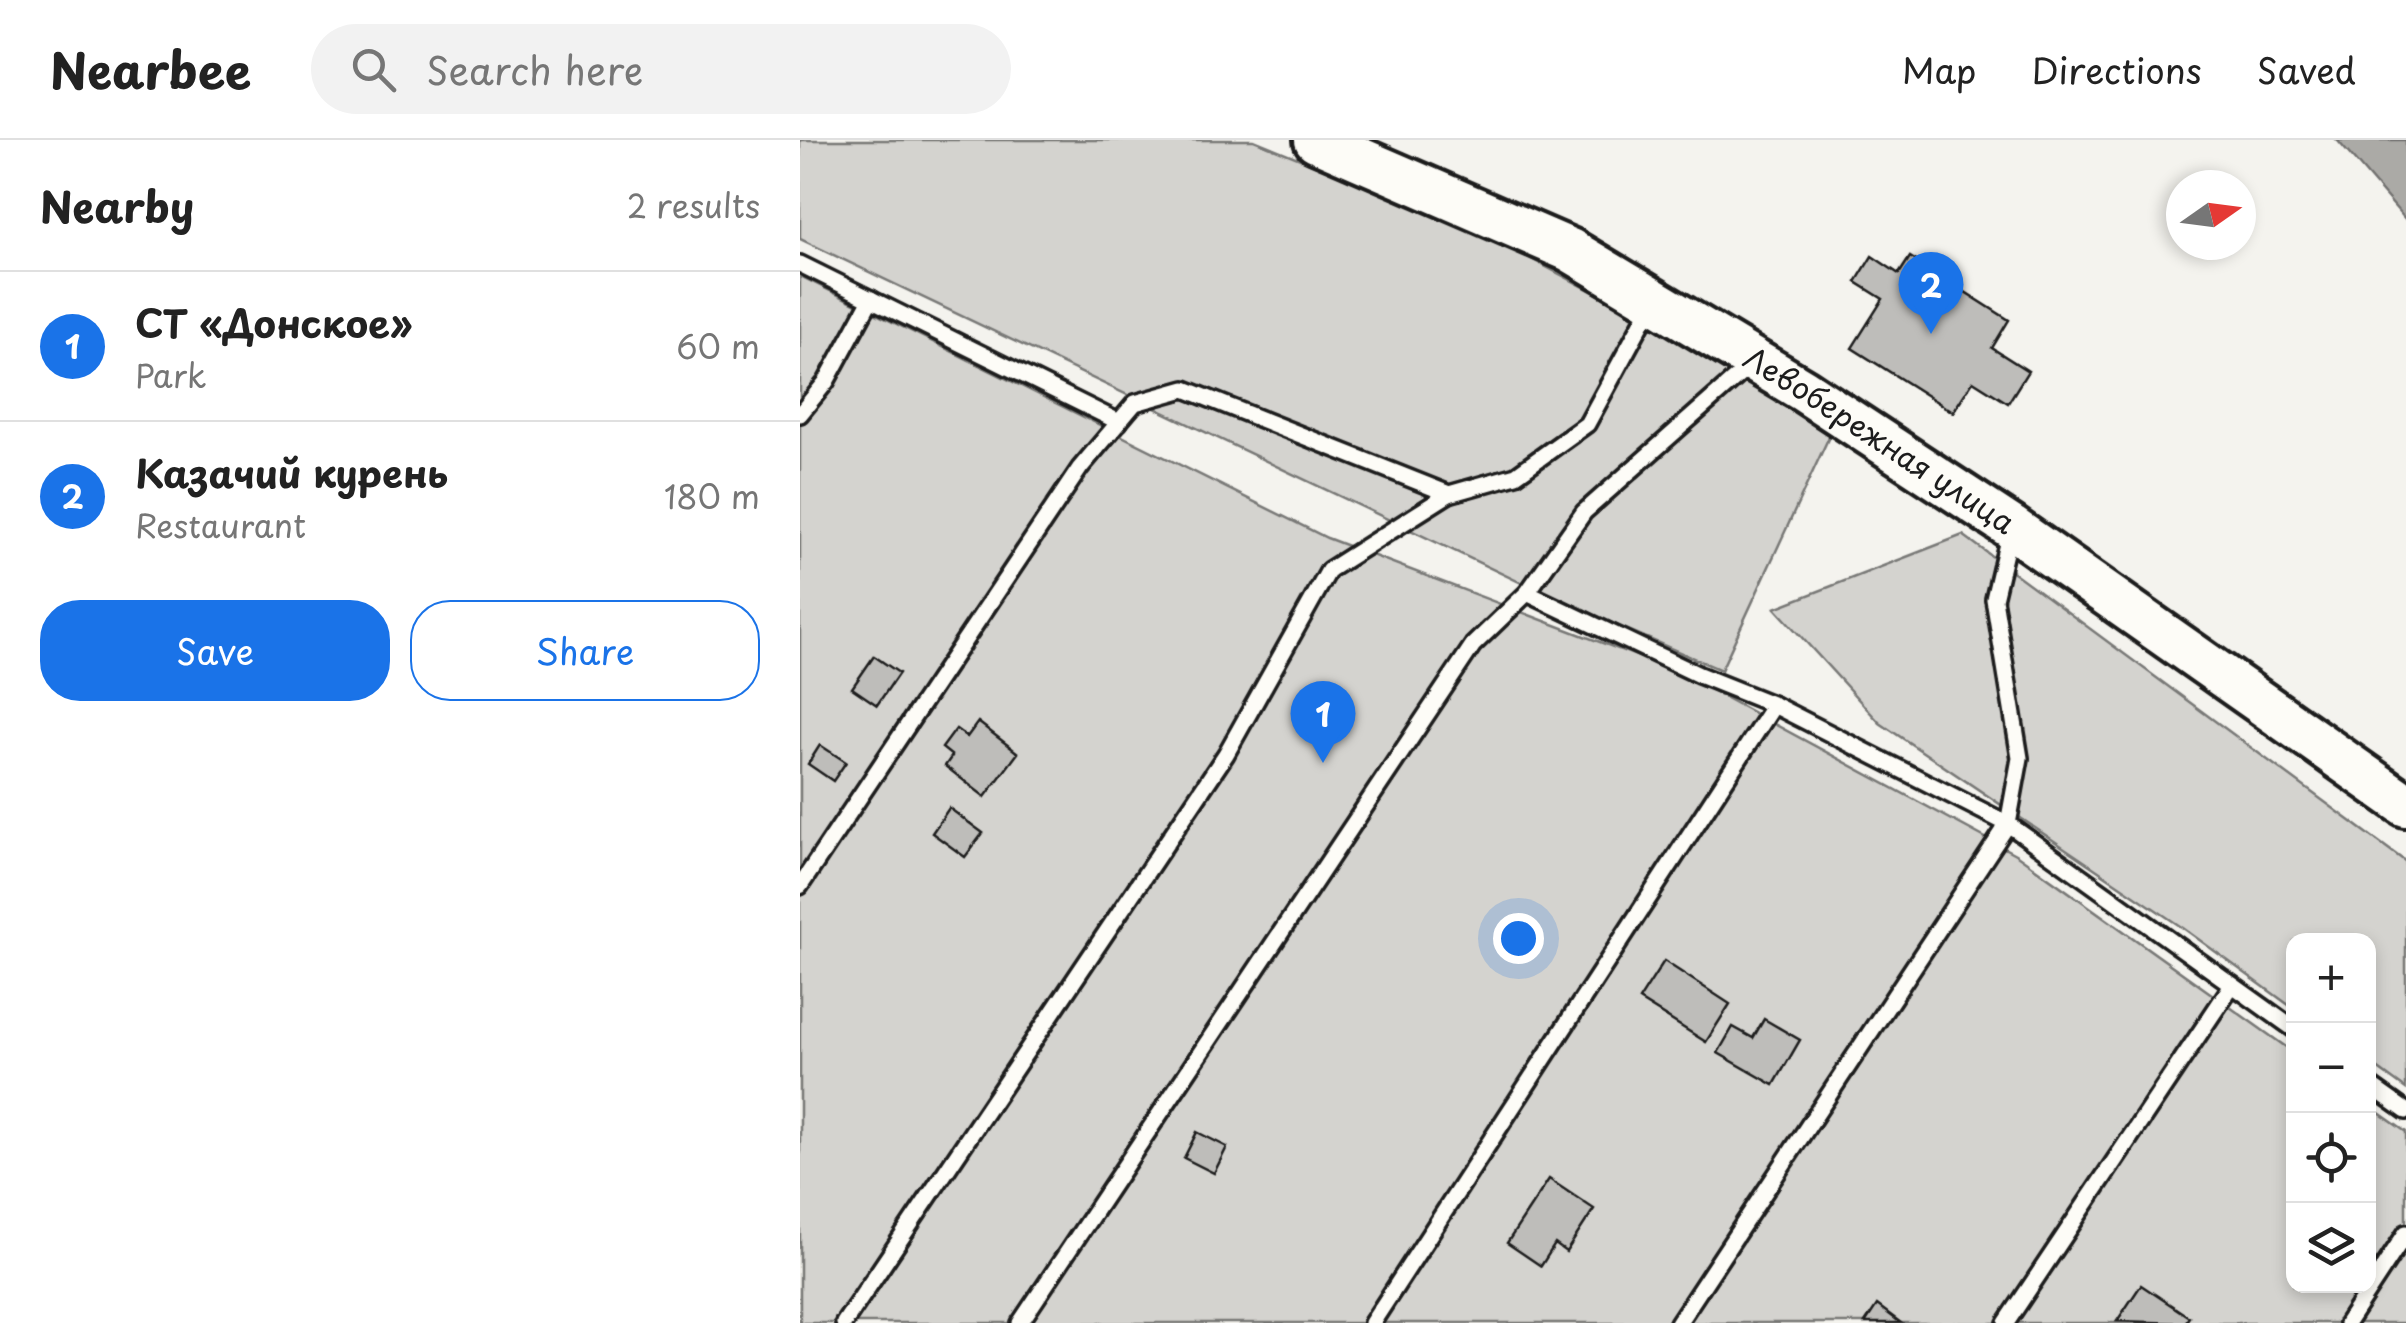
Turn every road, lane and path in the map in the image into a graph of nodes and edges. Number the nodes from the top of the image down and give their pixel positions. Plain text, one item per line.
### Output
1 (1316, 140) edge
2 (800, 264) edge
3 (871, 299) junction
4 (1654, 300) junction
5 (1754, 361) junction
6 (800, 414) edge
7 (1119, 422) junction
8 (1450, 494) junction
9 (2012, 527) junction
10 (1528, 594) junction
11 (1774, 705) junction
12 (2406, 805) edge
13 (2008, 824) junction
14 (800, 886) edge
15 (2232, 985) junction
16 (2286, 1024) edge
17 (2376, 1090) edge
18 (2406, 1111) edge
19 (2406, 1233) edge
20 (844, 1323) edge
21 (1020, 1323) edge
22 (1372, 1323) edge
23 (1678, 1323) edge
24 (2006, 1323) edge
25 (2347, 1323) edge

1 - 4 main road, Левобережная улица
2 - 3 lane
3 - 6 lane
3 - 7 lane
4 - 5 main road, Левобережная улица
4 - 8 lane
5 - 9 main road, Левобережная улица
5 - 10 lane
7 - 8 lane
7 - 14 lane
8 - 20 lane
9 - 12 main road, Левобережная улица
9 - 13 lane
10 - 11 lane
10 - 21 lane
11 - 13 lane
11 - 22 lane
13 - 15 lane
13 - 23 lane
15 - 16 lane
15 - 24 lane
17 - 18 lane
19 - 25 lane

